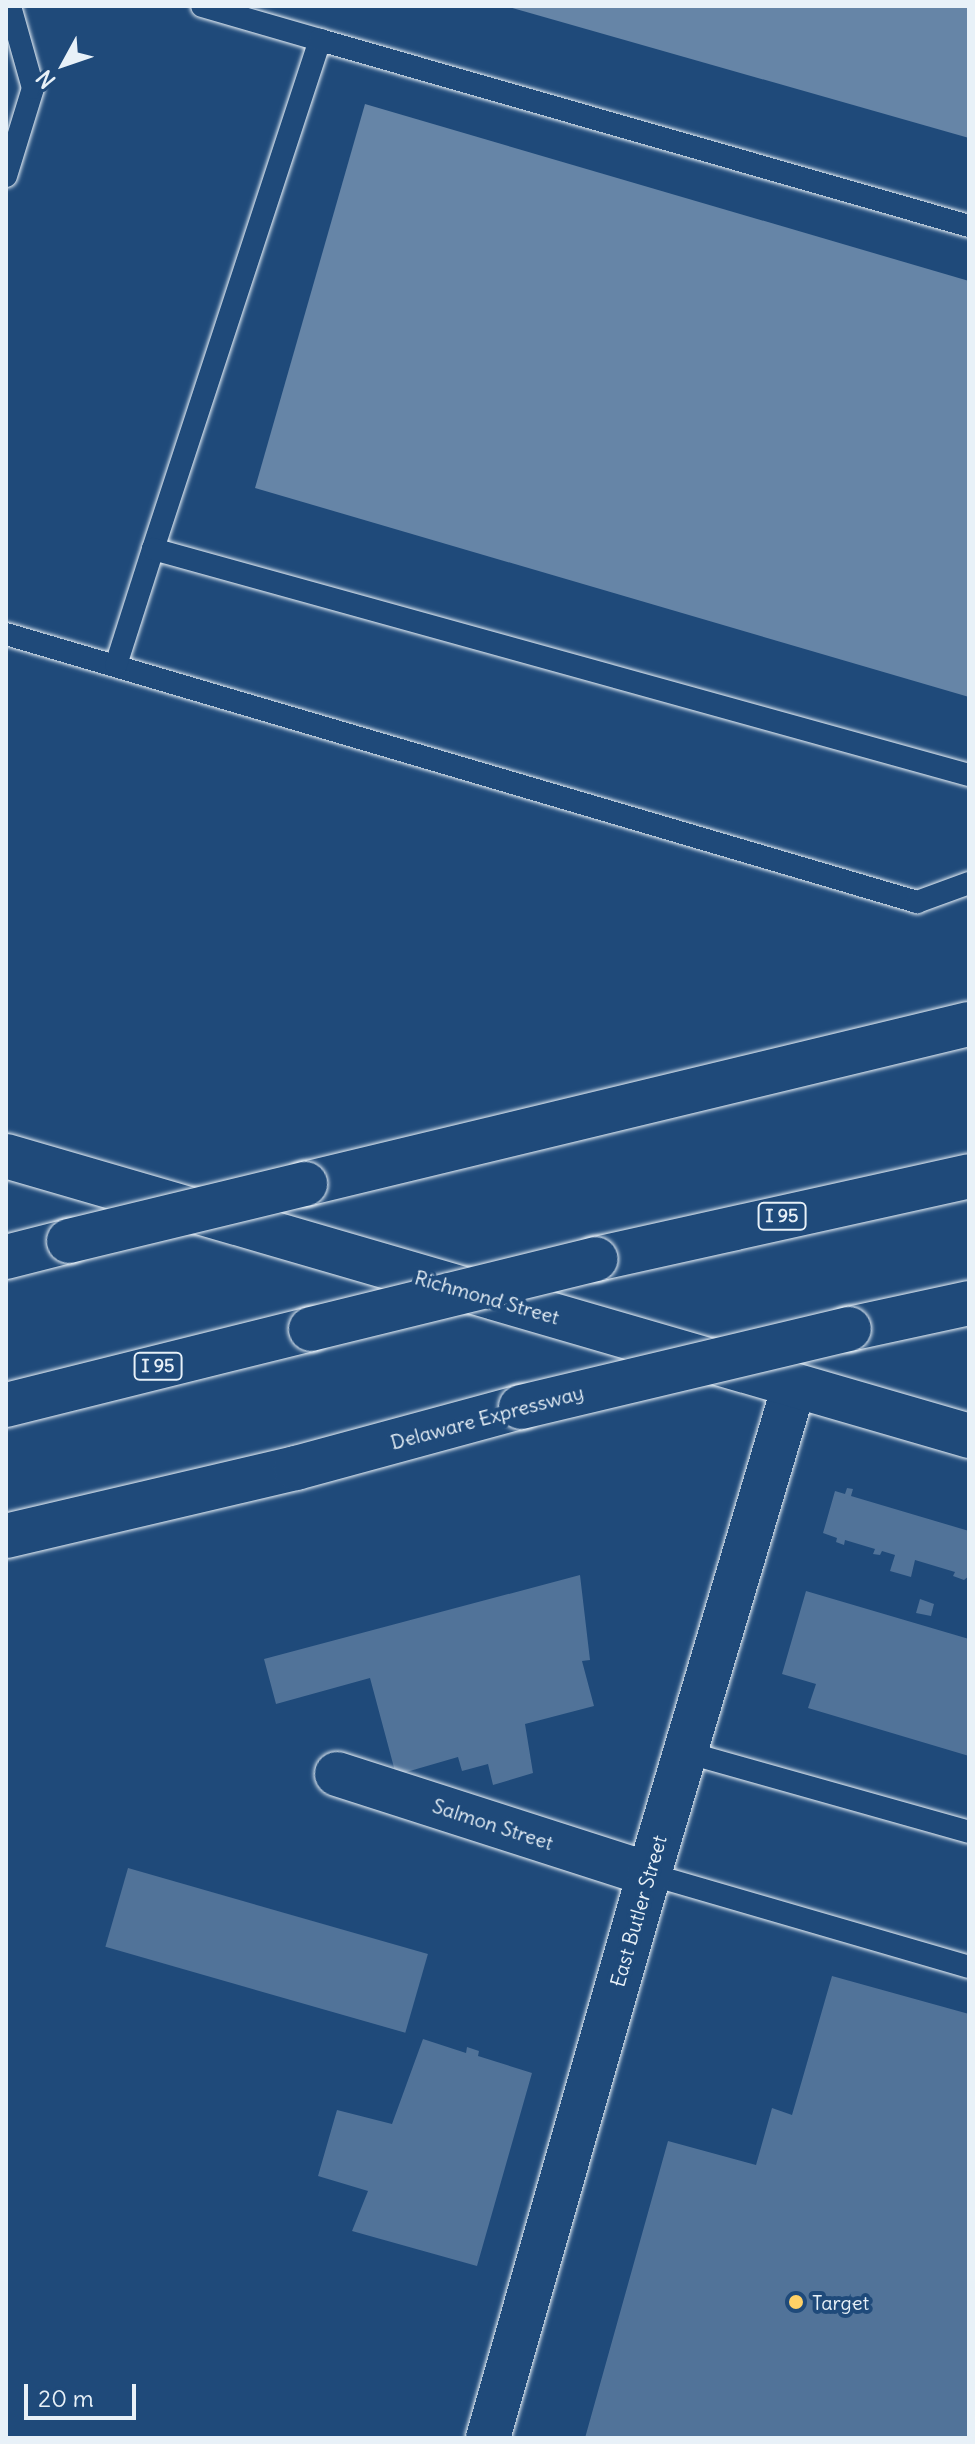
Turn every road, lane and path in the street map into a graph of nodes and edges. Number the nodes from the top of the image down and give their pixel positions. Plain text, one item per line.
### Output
1 (10, 6) edge
2 (202, 6) edge
3 (320, 40) junction
4 (6, 176) edge
5 (969, 226) edge
6 (153, 549) junction
7 (6, 634) edge
8 (116, 665) junction
9 (969, 775) edge
10 (969, 883) edge
11 (969, 1024) edge
12 (6, 1156) edge
13 (969, 1176) edge
14 (6, 1257) edge
15 (969, 1303) edge
16 (794, 1386) junction
17 (6, 1405) edge
18 (969, 1436) edge
19 (296, 1468) junction
20 (6, 1536) edge
21 (6, 1564) edge
22 (685, 1752) junction
23 (337, 1774) dead end
24 (969, 1832) edge
25 (649, 1874) junction
26 (969, 1967) edge
27 (488, 2438) edge

1 - 4 lane
2 - 3 lane
3 - 5 lane
3 - 6 lane
6 - 8 lane
6 - 9 lane
7 - 8 lane
8 - 10 lane
11 - 14 main road, bridge
12 - 16 main road, Richmond Street
13 - 17 main road, I 95, bridge
15 - 19 main road, Delaware Expressway, bridge
16 - 18 main road, Richmond Street
16 - 22 main road, East Butler Street
19 - 20 main road, Delaware Expressway
19 - 21 main road
22 - 24 lane
22 - 25 main road, East Butler Street
23 - 25 main road, Salmon Street
25 - 26 lane
25 - 27 main road, East Butler Street

